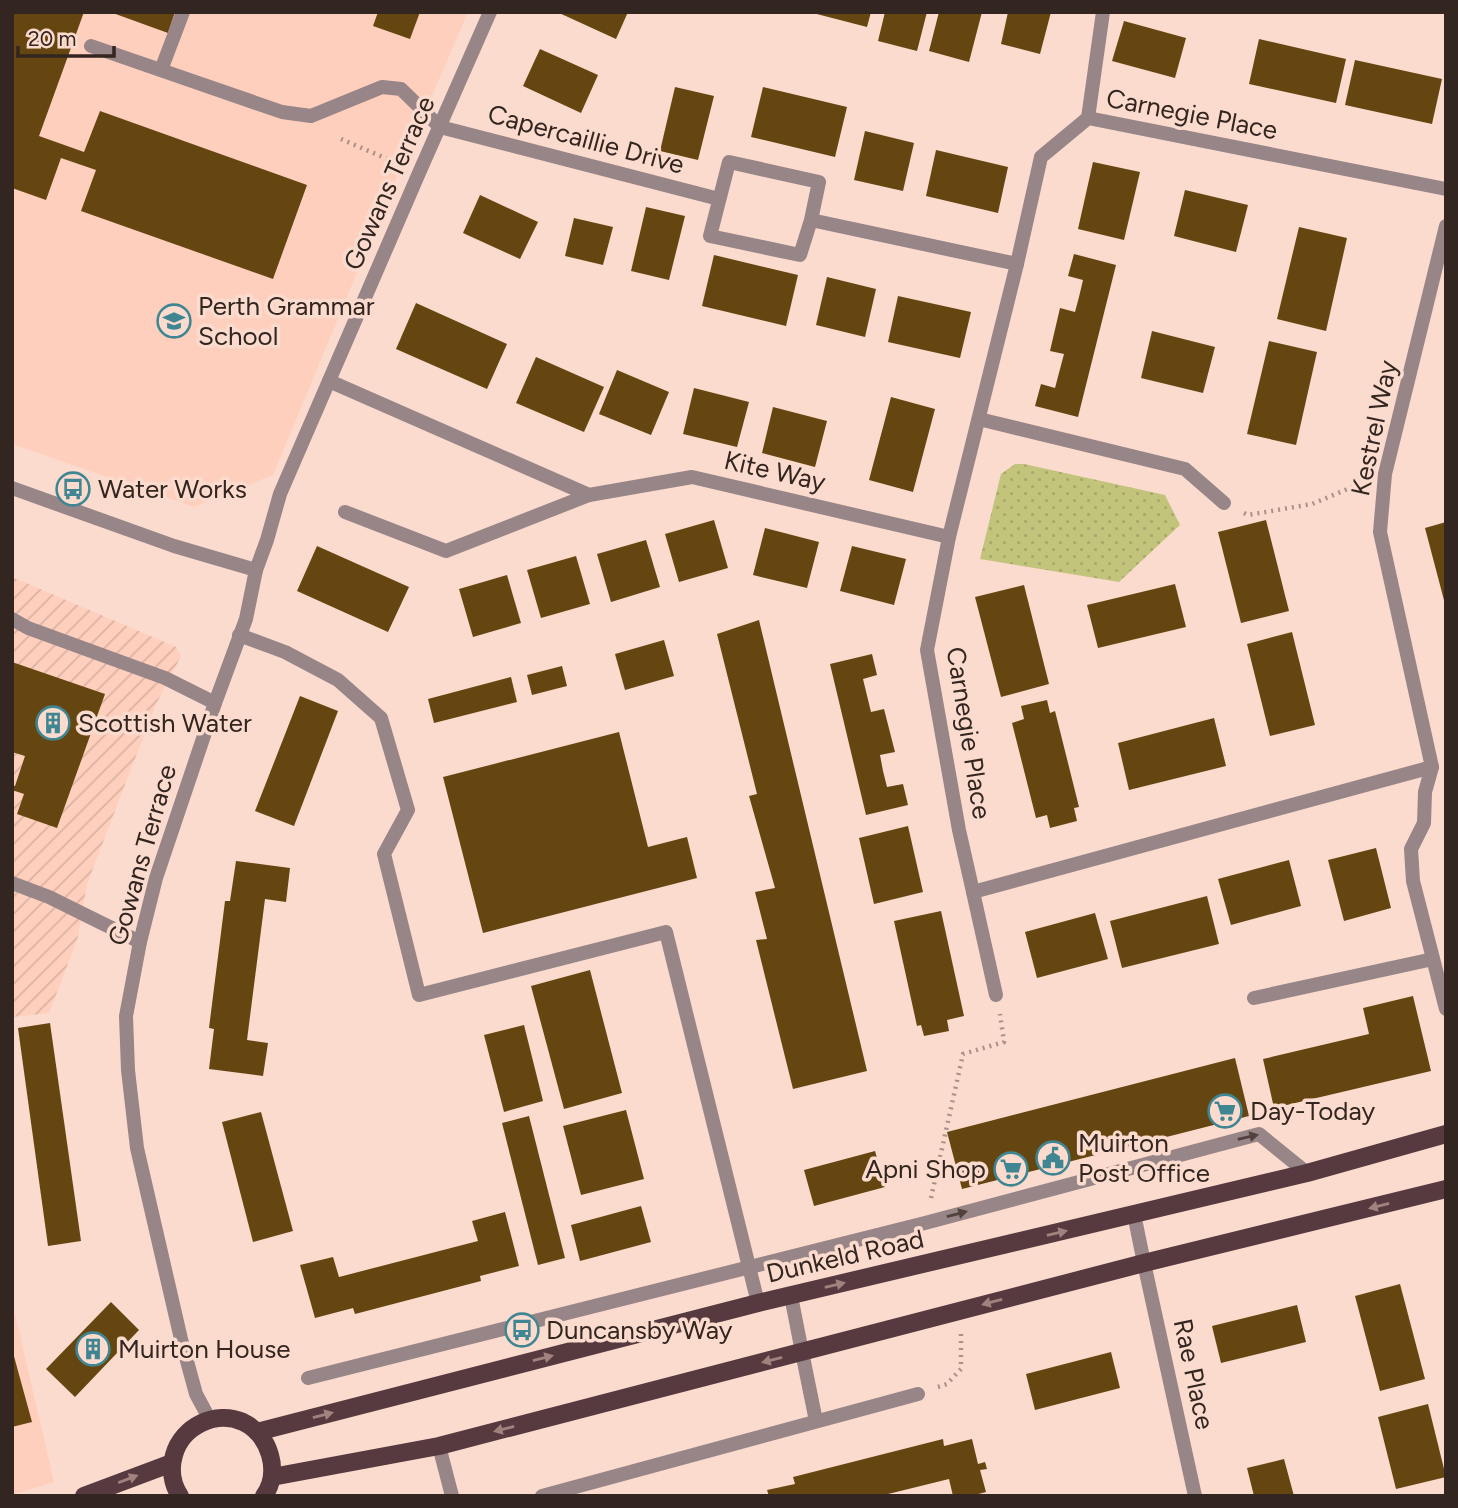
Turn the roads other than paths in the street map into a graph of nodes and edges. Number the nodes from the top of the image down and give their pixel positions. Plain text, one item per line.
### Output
1 (183, 12) edge
2 (490, 12) edge
3 (1103, 12) edge
4 (91, 46) dead end
5 (161, 70) junction
6 (1088, 118) junction
7 (440, 127) junction
8 (1446, 189) edge
9 (719, 200) junction
10 (811, 220) junction
11 (1446, 226) edge
12 (1017, 264) junction
13 (329, 382) junction
14 (979, 419) junction
15 (12, 488) edge
16 (589, 495) junction
17 (1224, 503) road end
18 (345, 512) dead end
19 (949, 537) junction
20 (256, 570) junction
21 (12, 619) edge
22 (239, 635) junction
23 (215, 703) junction
24 (1433, 767) junction
25 (12, 883) edge
26 (973, 892) junction
27 (140, 942) junction
28 (1433, 959) junction
29 (996, 995) road end
30 (1254, 998) dead end
31 (1446, 1009) edge
32 (1446, 1134) edge
33 (1307, 1173) junction
34 (1446, 1189) edge
35 (1134, 1214) junction
36 (1144, 1263) junction
37 (749, 1267) junction
38 (791, 1296) junction
39 (758, 1303) junction
40 (802, 1352) junction
41 (308, 1378) dead end
42 (918, 1394) road end
43 (210, 1420) junction
44 (816, 1421) junction
45 (257, 1432) junction
46 (439, 1446) junction
47 (172, 1463) junction
48 (272, 1477) junction
49 (84, 1496) edge
50 (180, 1496) edge
51 (264, 1496) edge
52 (452, 1496) edge
53 (542, 1496) edge
54 (1195, 1496) edge

1 - 5 street
2 - 7 street, Gowans Terrace
3 - 6 street
4 - 5 street
5 - 7 street
6 - 8 street, Carnegie Place
6 - 12 street, Carnegie Place
7 - 9 street, Capercaillie Drive
7 - 13 street, Gowans Terrace
9 - 10 street
9 - 10 street
10 - 12 street
11 - 24 street, Kestrel Way
12 - 14 street, Carnegie Place
13 - 16 street
13 - 20 street, Gowans Terrace
14 - 17 street
14 - 19 street, Carnegie Place
15 - 20 street
16 - 18 street, Kite Way
16 - 19 street, Kite Way
19 - 26 street, Carnegie Place
20 - 22 street, Gowans Terrace
21 - 23 street
22 - 23 street, Gowans Terrace
22 - 37 street
23 - 27 street, Gowans Terrace
24 - 26 street
24 - 28 street, Kestrel Way
25 - 27 street
26 - 29 street, Carnegie Place
27 - 43 street, Gowans Terrace
28 - 30 street
28 - 31 street, Kestrel Way
32 - 33 main road, Dunkeld Road
33 - 35 main road, Dunkeld Road
37 -> 33 street
34 -> 36 main road
35 - 36 street, Rae Place
38 -> 35 main road, Dunkeld Road
36 -> 40 main road
36 - 54 street, Rae Place
37 - 39 street
37 - 41 street
38 - 39 main road, Dunkeld Road
38 - 40 street
45 -> 39 main road, Dunkeld Road
40 - 44 street
40 -> 46 main road
42 - 44 street
43 - 45 main road
43 - 47 main road
44 - 53 street
45 - 48 main road
46 - 48 main road
46 - 52 street
49 -> 47 main road
47 - 50 main road
48 - 51 main road

